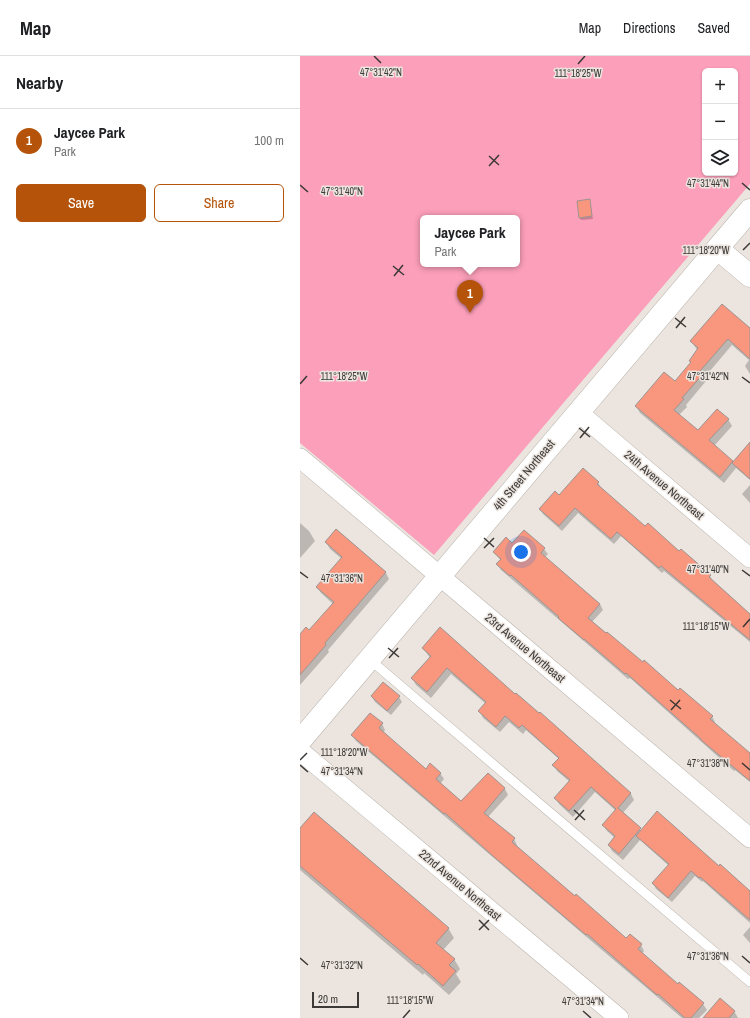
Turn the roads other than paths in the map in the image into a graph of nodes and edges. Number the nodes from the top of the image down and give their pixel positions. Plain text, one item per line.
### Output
1 (750, 210) edge
2 (718, 249) junction
3 (750, 276) edge
4 (578, 412) junction
5 (300, 458) edge
6 (750, 558) edge
7 (440, 575) junction
8 (369, 659) junction
9 (300, 741) edge
10 (300, 751) edge
11 (750, 838) edge
12 (750, 982) edge
13 (619, 1018) edge

1 - 2 street, 4th Street Northeast
2 - 3 street
2 - 4 street, 4th Street Northeast
4 - 6 street, 24th Avenue Northeast
4 - 7 street, 4th Street Northeast
5 - 7 street, 23rd Avenue Northeast
7 - 8 street, 4th Street Northeast
7 - 11 street, 23rd Avenue Northeast
8 - 9 street, 4th Street Northeast
8 - 12 lane
10 - 13 street, 22nd Avenue Northeast

